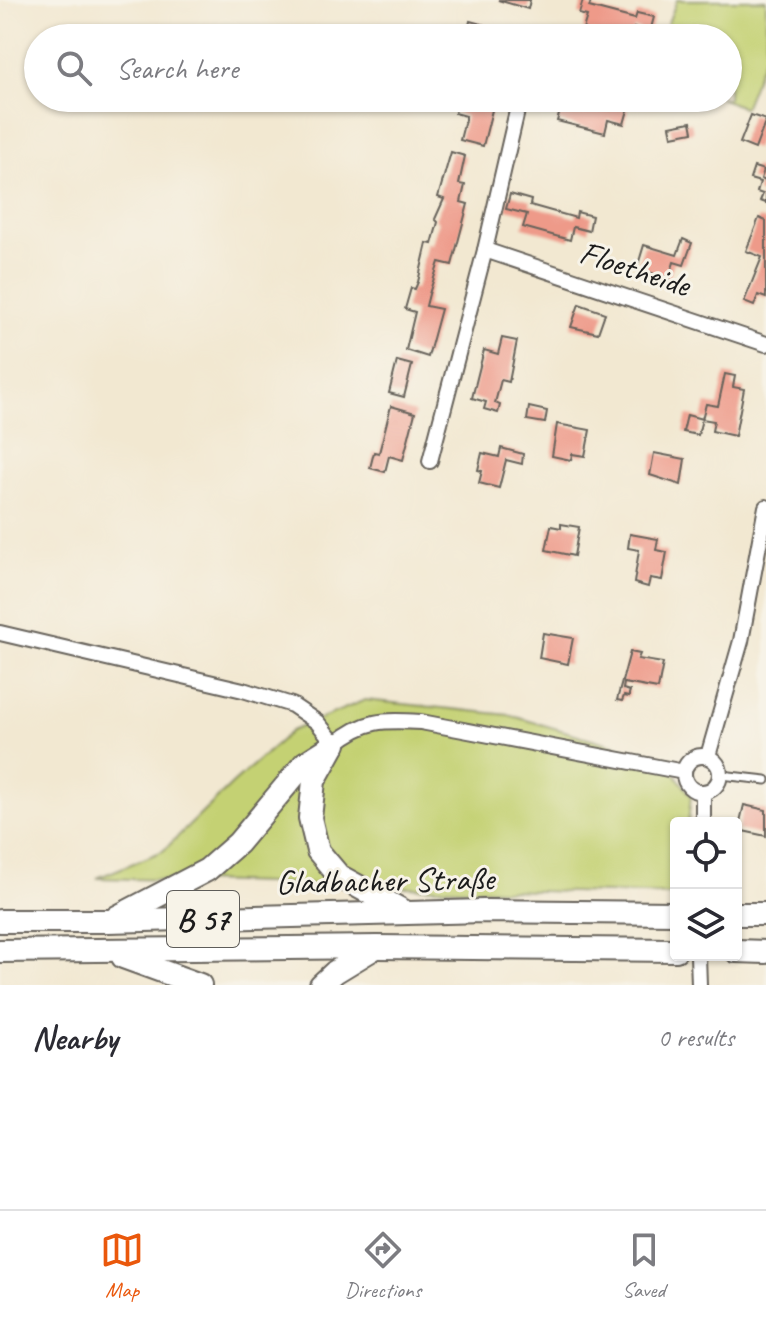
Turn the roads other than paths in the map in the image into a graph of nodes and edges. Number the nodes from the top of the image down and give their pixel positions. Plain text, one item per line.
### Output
1 (517, 112) edge
2 (485, 250) junction
3 (766, 344) edge
4 (430, 461) dead end
5 (766, 507) edge
6 (0, 633) edge
7 (335, 744) junction
8 (708, 756) junction
9 (684, 772) junction
10 (721, 775) junction
11 (766, 780) edge
12 (703, 793) junction
13 (703, 817) edge
14 (406, 913) junction
15 (670, 913) edge
16 (742, 914) edge
17 (766, 914) edge
18 (0, 921) edge
19 (108, 921) junction
20 (378, 947) junction
21 (670, 950) edge
22 (0, 951) edge
23 (106, 951) junction
24 (742, 951) edge
25 (766, 952) edge
26 (698, 961) edge
27 (200, 985) edge
28 (321, 985) edge
29 (699, 985) edge

1 - 2 street
2 - 3 street, Floetheide
2 - 4 street
5 - 8 street
6 - 7 street
7 - 9 street
7 - 14 main road
7 - 19 main road
8 - 9 street
8 - 10 street
9 - 12 street
10 - 11 lane
10 - 12 street
12 - 13 street
14 - 15 main road, Gladbacher Straße / B 57
14 - 19 main road, Gladbacher Straße / B 57
16 - 17 main road
18 - 19 main road, Gladbacher Straße / B 57
20 - 21 main road, Gladbacher Straße / B 57
20 - 23 main road, Gladbacher Straße / B 57
20 - 28 main road
22 - 23 main road, Gladbacher Straße / B 57
23 - 27 main road
24 - 25 main road
26 - 29 street

